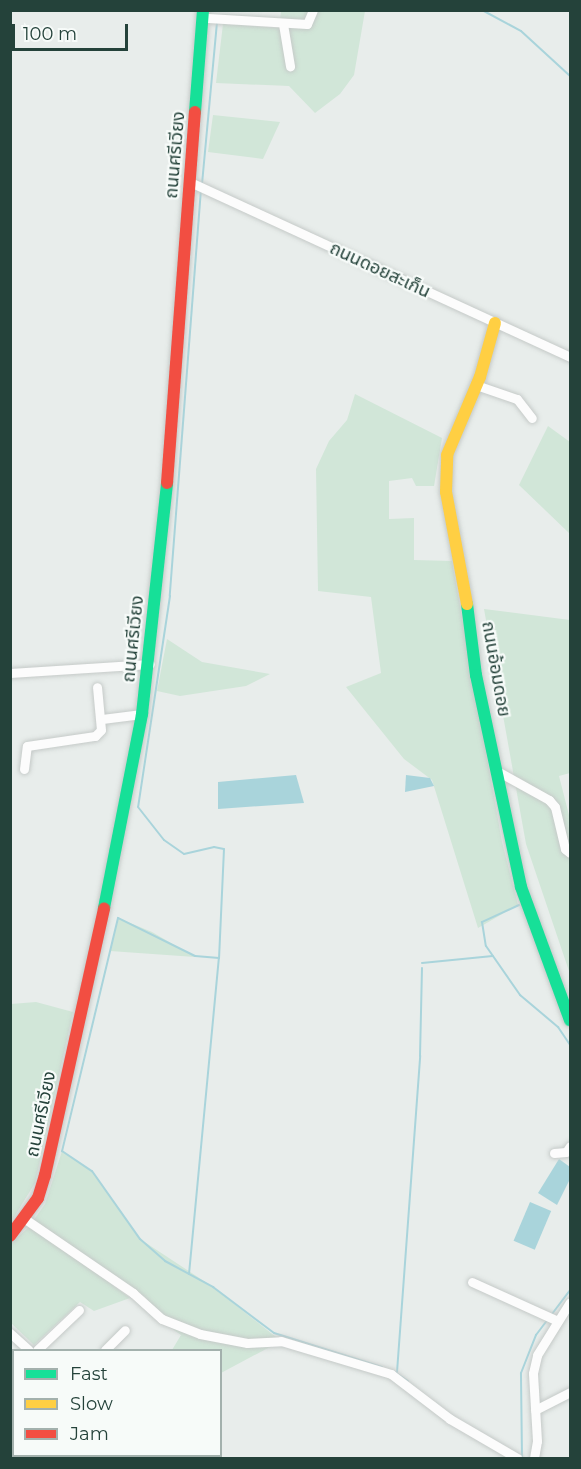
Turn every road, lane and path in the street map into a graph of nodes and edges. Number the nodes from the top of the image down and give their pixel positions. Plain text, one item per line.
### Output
1 (313, 10) edge
2 (211, 17) edge
3 (283, 24) junction
4 (290, 66) dead end
5 (190, 182) junction
6 (495, 323) junction
7 (570, 357) edge
8 (477, 385) junction
9 (532, 418) dead end
10 (150, 664) junction
11 (10, 673) edge
12 (97, 687) dead end
13 (142, 714) junction
14 (102, 719) junction
15 (24, 769) dead end
16 (497, 771) junction
17 (570, 853) edge
18 (570, 1020) edge
19 (570, 1146) edge
20 (554, 1153) dead end
21 (25, 1220) junction
22 (10, 1236) edge
23 (472, 1282) dead end
24 (568, 1306) edge
25 (79, 1310) dead end
26 (570, 1319) edge
27 (558, 1321) junction
28 (125, 1330) dead end
29 (10, 1333) edge
30 (28, 1349) edge
31 (37, 1349) edge
32 (106, 1349) edge
33 (570, 1392) edge
34 (535, 1410) junction
35 (518, 1458) edge
36 (534, 1458) edge

1 - 3 street
2 - 3 street
2 - 5 main road, ถนนศรีเวียง
3 - 4 street
5 - 6 street, ถนนดอยสะเก็น
5 - 10 main road, ถนนศรีเวียง
6 - 7 street, ถนนดอยสะเก็น
6 - 8 main road, ถนนอ้อมดอย
8 - 9 street
8 - 16 main road, ถนนอ้อมดอย
10 - 11 street
10 - 13 main road, ถนนศรีเวียง
12 - 14 street
13 - 14 street
13 - 21 main road, ถนนศรีเวียง
14 - 15 street
16 - 17 street
16 - 18 main road, ถนนอ้อมดอย
19 - 20 street
21 - 22 main road, ถนนศรีเวียง
21 - 35 street
23 - 27 street
24 - 26 street
24 - 27 street
25 - 31 street
27 - 34 street
28 - 32 street
29 - 30 street
33 - 34 street
34 - 36 street

